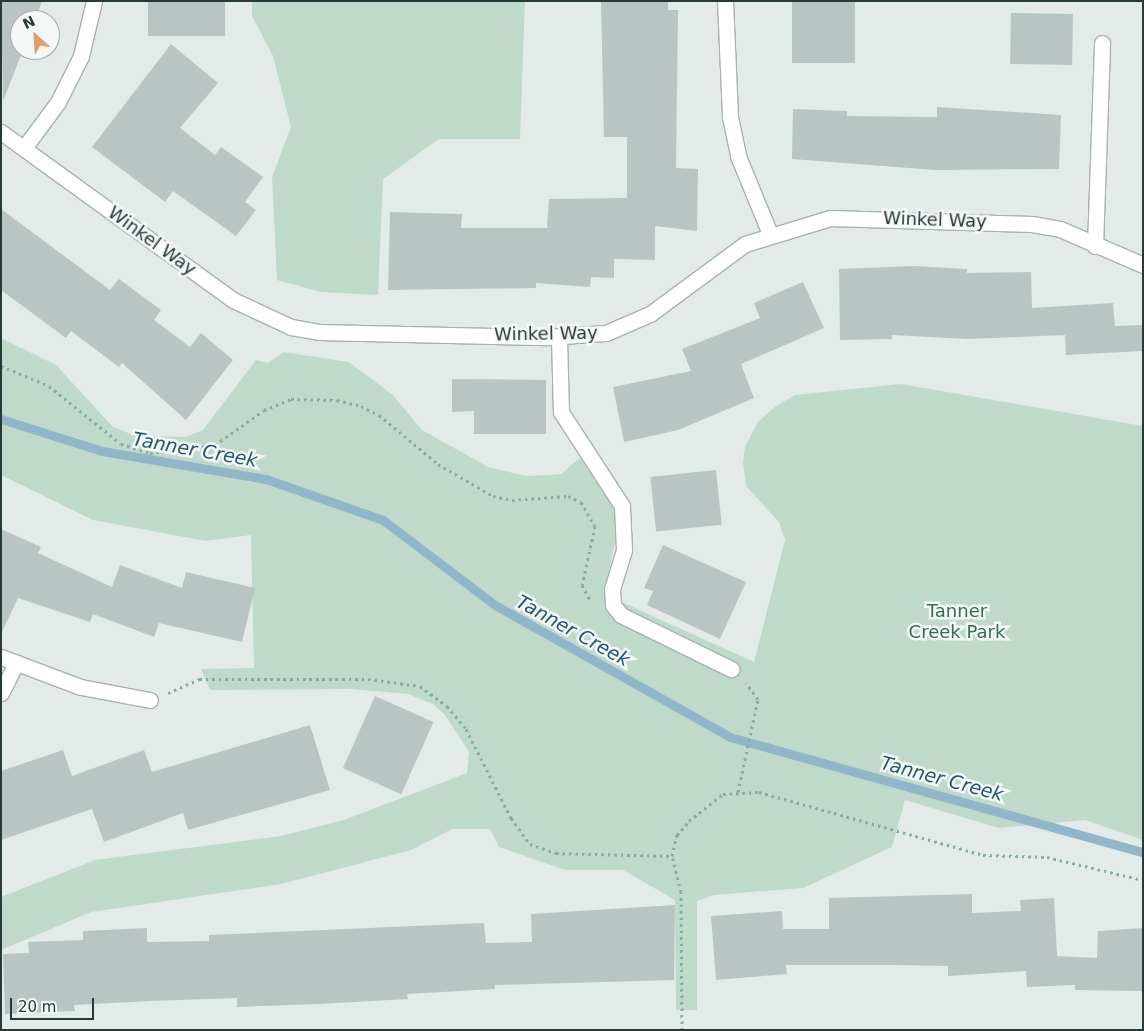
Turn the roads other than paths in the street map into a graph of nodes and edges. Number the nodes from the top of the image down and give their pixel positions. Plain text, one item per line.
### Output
1 (94, 1) edge
2 (725, 1) edge
3 (1102, 43) dead end
4 (1, 132) edge
5 (24, 148) junction
6 (770, 234) junction
7 (1095, 246) junction
8 (1143, 265) edge
9 (559, 337) junction
10 (1, 657) edge
11 (16, 663) junction
12 (731, 669) road end
13 (1, 692) edge
14 (150, 700) road end

1 - 5 street
2 - 6 street
3 - 7 street
4 - 5 street, Winkel Way
5 - 9 street, Winkel Way
6 - 7 street, Winkel Way
6 - 9 street, Winkel Way
7 - 8 street, Winkel Way
9 - 12 street
10 - 11 street
11 - 13 street
11 - 14 street

